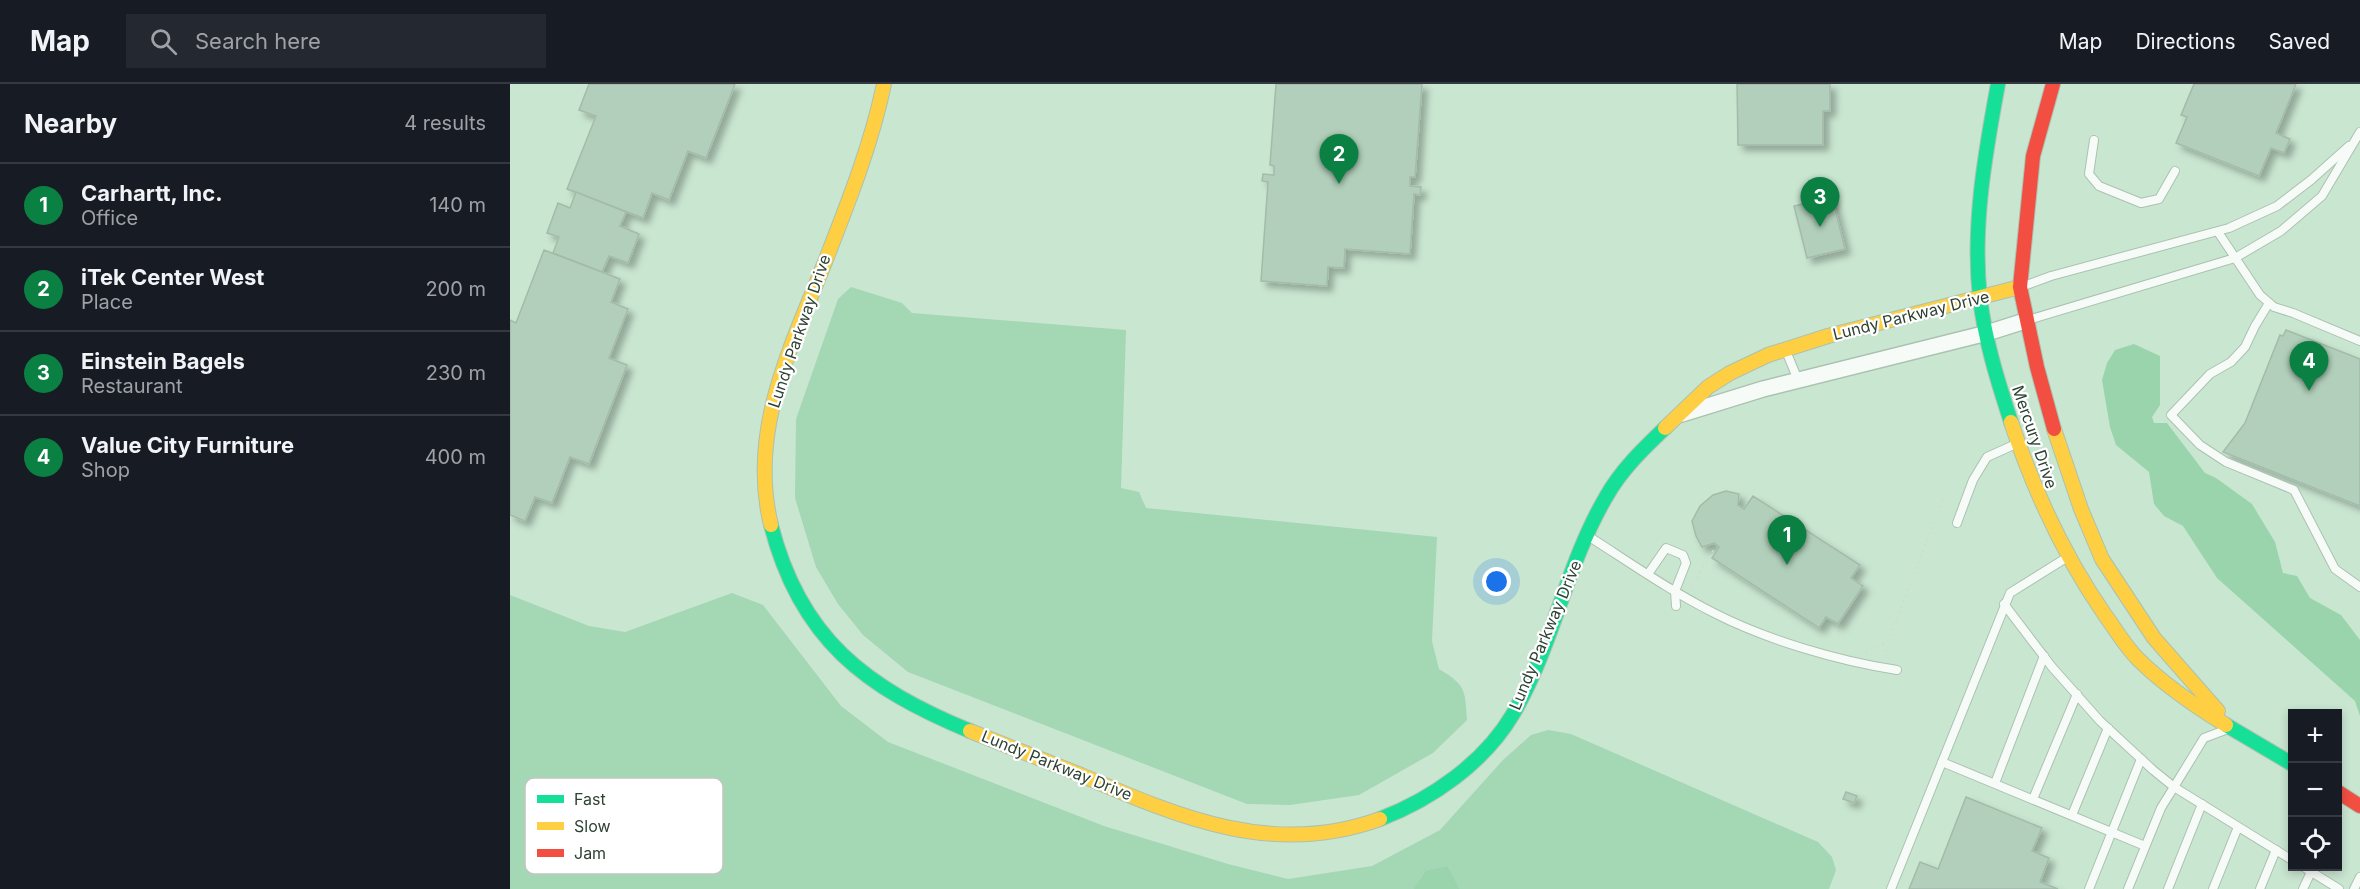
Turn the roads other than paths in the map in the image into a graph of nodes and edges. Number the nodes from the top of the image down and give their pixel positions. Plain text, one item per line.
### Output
1 (884, 84) edge
2 (1998, 84) edge
3 (2053, 84) edge
4 (2360, 132) edge
5 (2094, 140) dead end
6 (2355, 141) junction
7 (2175, 171) dead end
8 (2218, 232) junction
9 (2235, 258) junction
10 (2020, 287) junction
11 (1980, 297) junction
12 (2269, 303) junction
13 (2028, 320) junction
14 (1987, 333) junction
15 (2360, 341) edge
16 (1786, 350) junction
17 (1798, 380) junction
18 (1679, 415) junction
19 (2018, 444) junction
20 (1957, 523) dead end
21 (1587, 535) junction
22 (2067, 557) junction
23 (1648, 574) junction
24 (2360, 587) edge
25 (1675, 591) junction
26 (2004, 603) junction
27 (1676, 606) dead end
28 (2044, 656) junction
29 (1897, 670) dead end
30 (2077, 694) junction
31 (2232, 727) junction
32 (2108, 728) junction
33 (2141, 759) junction
34 (1942, 762) junction
35 (2290, 763) edge
36 (1995, 783) junction
37 (2174, 787) junction
38 (2342, 795) edge
39 (2033, 799) junction
40 (2202, 804) junction
41 (2360, 806) edge
42 (2072, 815) junction
43 (2238, 827) junction
44 (2112, 832) junction
45 (2145, 846) junction
46 (2276, 850) junction
47 (2288, 858) edge
48 (2311, 872) joint
49 (2360, 877) edge
50 (1892, 889) edge
51 (2089, 889) edge
52 (2128, 889) edge
53 (2168, 889) edge
54 (2213, 889) edge
55 (2260, 889) edge
56 (2303, 889) edge
57 (2339, 889) edge
58 (2354, 889) edge

1 - 21 street, Lundy Parkway Drive
2 - 11 street, Mercury Drive
3 - 10 street, Mercury Drive
4 - 6 lane
5 - 7 lane
6 - 8 lane
6 - 9 lane
8 - 9 lane
8 - 10 lane
9 - 12 lane
9 - 13 lane
10 - 11 street, Lundy Parkway Drive
10 - 13 street, Mercury Drive
11 - 14 street, Mercury Drive
11 - 16 street, Lundy Parkway Drive
12 - 15 lane
12 - 24 lane
13 - 14 street, Lundy Parkway Drive
13 - 31 street, Mercury Drive
14 - 17 street, Lundy Parkway Drive
14 - 19 street, Mercury Drive
16 - 17 lane
16 - 18 street, Lundy Parkway Drive
17 - 18 street, Lundy Parkway Drive
18 - 21 street, Lundy Parkway Drive
19 - 20 lane
19 - 22 street, Mercury Drive
21 - 23 lane
22 - 26 lane
22 - 31 street, Mercury Drive
23 - 25 lane
23 - 25 lane
25 - 27 lane
25 - 29 lane
26 - 28 lane
26 - 34 lane
28 - 30 lane
28 - 36 lane
30 - 32 lane
30 - 39 lane
31 - 35 street, Mercury Drive
31 - 37 lane
32 - 33 lane
32 - 42 lane
33 - 37 lane
33 - 44 lane
34 - 36 lane
34 - 50 lane
36 - 39 lane
37 - 40 lane
37 - 45 lane
38 - 41 street
39 - 42 lane
40 - 43 lane
40 - 53 lane
42 - 44 lane
43 - 46 lane
43 - 54 lane
44 - 45 lane
44 - 51 lane
45 - 52 lane
46 - 47 lane
46 - 55 lane
48 - 56 lane
48 - 57 lane
49 - 58 lane

